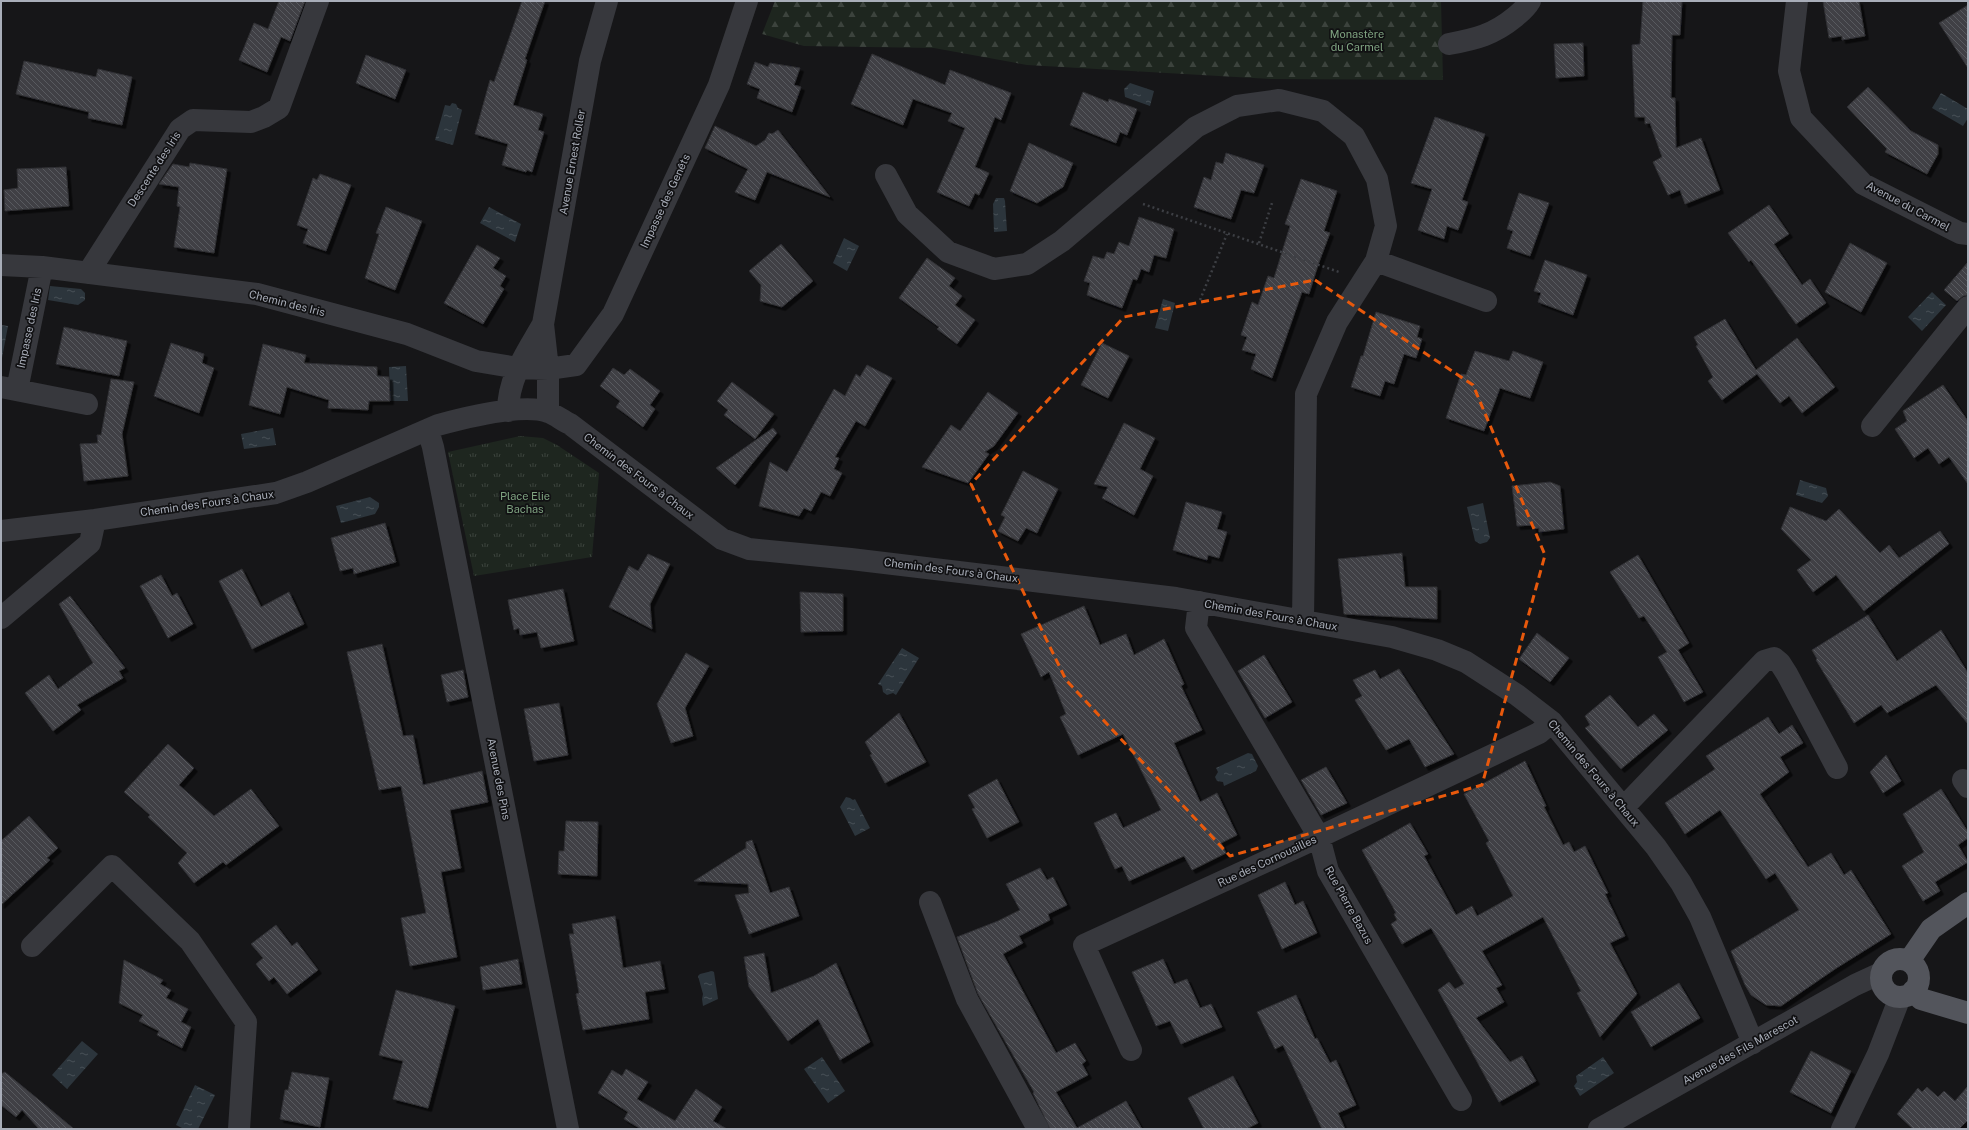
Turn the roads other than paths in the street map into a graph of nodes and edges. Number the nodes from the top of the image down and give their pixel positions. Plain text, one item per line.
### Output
1 (318, 1) edge
2 (607, 1) edge
3 (747, 1) edge
4 (1530, 1) edge
5 (1797, 1) edge
6 (1449, 44) dead end
7 (886, 175) dead end
8 (1968, 234) edge
9 (1376, 261) junction
10 (1, 265) edge
11 (42, 267) junction
12 (88, 273) junction
13 (1486, 301) dead end
14 (1968, 307) edge
15 (543, 324) junction
16 (518, 368) junction
17 (548, 369) junction
18 (9, 388) edge
19 (87, 404) dead end
20 (508, 411) junction
21 (548, 412) junction
22 (1872, 426) dead end
23 (428, 430) junction
24 (95, 520) junction
25 (1, 531) edge
26 (1199, 602) junction
27 (1, 618) edge
28 (1303, 620) junction
29 (1552, 722) junction
30 (1836, 768) dead end
31 (1624, 807) junction
32 (1319, 837) junction
33 (930, 902) dead end
34 (1968, 903) edge
35 (32, 946) dead end
36 (1909, 961) junction
37 (1881, 972) junction
38 (1907, 994) junction
39 (1968, 1013) edge
40 (1754, 1043) junction
41 (1131, 1050) dead end
42 (1461, 1100) dead end
43 (239, 1129) edge
44 (568, 1129) edge
45 (1038, 1129) edge
46 (1599, 1129) edge
47 (1842, 1129) edge

1 - 12 street, Descente des Iris
2 - 15 street, Avenue Ernest Roller
3 - 17 street, Impasse des Genêts
4 - 6 street
5 - 8 street, Avenue du Carmel
7 - 9 street
9 - 13 street
9 - 28 street
10 - 11 street, Chemin des Iris
11 - 12 street, Chemin des Iris
11 - 18 street, Impasse des Iris
12 - 16 street, Chemin des Iris
14 - 22 street
15 - 16 street, Avenue Ernest Roller
15 - 17 street, Avenue Ernest Roller
16 - 17 street
16 - 20 street, Avenue Ernest Roller
17 - 21 street, Avenue Ernest Roller
18 - 19 street, Impasse des Iris
20 - 21 street, Chemin des Fours à Chaux
20 - 23 street, Chemin des Fours à Chaux
21 - 26 street, Chemin des Fours à Chaux
23 - 24 street, Chemin des Fours à Chaux
23 - 44 street, Avenue des Pins
24 - 25 street, Chemin des Fours à Chaux
24 - 27 street
26 - 28 street, Chemin des Fours à Chaux
26 - 32 street, Rue Pierre Bazus
28 - 29 street, Chemin des Fours à Chaux
29 - 31 street, Chemin des Fours à Chaux
29 - 32 street, Rue des Cornouailles
30 - 31 street
31 - 40 street, Chemin des Fours à Chaux
32 - 41 street, Rue des Cornouailles
32 - 42 street, Rue Pierre Bazus
33 - 45 street
34 - 36 main road
35 - 43 street
36 - 37 main road
36 - 38 main road
37 - 38 main road
37 - 40 street, Avenue des Fils Marescot
38 - 39 main road
38 - 47 street
40 - 46 street, Avenue des Fils Marescot

